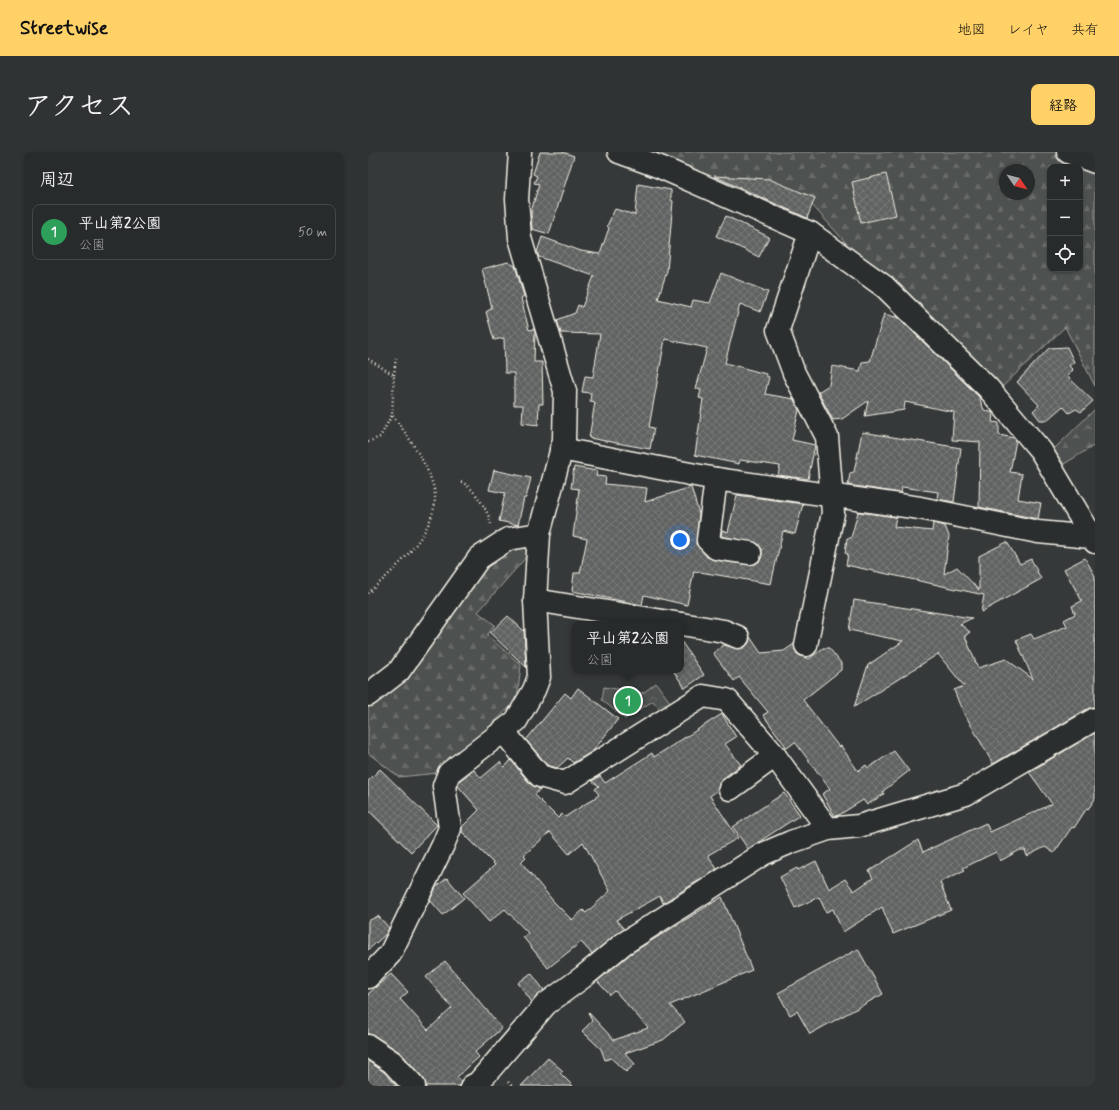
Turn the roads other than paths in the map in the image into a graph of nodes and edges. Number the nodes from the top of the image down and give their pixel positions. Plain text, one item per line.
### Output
1 (520, 152) edge
2 (619, 152) edge
3 (1068, 152) edge
4 (1095, 162) edge
5 (810, 233) junction
6 (561, 449) junction
7 (716, 479) junction
8 (832, 495) junction
9 (539, 534) junction
10 (1093, 540) edge
11 (750, 553) dead end
12 (535, 600) junction
13 (663, 621) edge
14 (684, 624) edge
15 (738, 637) dead end
16 (806, 645) dead end
17 (368, 695) edge
18 (1095, 719) edge
19 (503, 731) junction
20 (775, 756) junction
21 (730, 789) dead end
22 (828, 829) junction
23 (368, 977) edge
24 (368, 1046) edge
25 (414, 1086) edge
26 (472, 1086) edge

1 - 6 street
2 - 5 street
3 - 4 street
5 - 8 street
5 - 10 street
6 - 7 street
6 - 9 street
7 - 8 street
7 - 11 street
8 - 10 street
8 - 16 street
9 - 12 street
9 - 17 street
12 - 13 street
12 - 19 street
14 - 15 street
18 - 22 street
19 - 20 street
19 - 23 street
20 - 21 street
20 - 22 street
22 - 26 street
24 - 25 street

